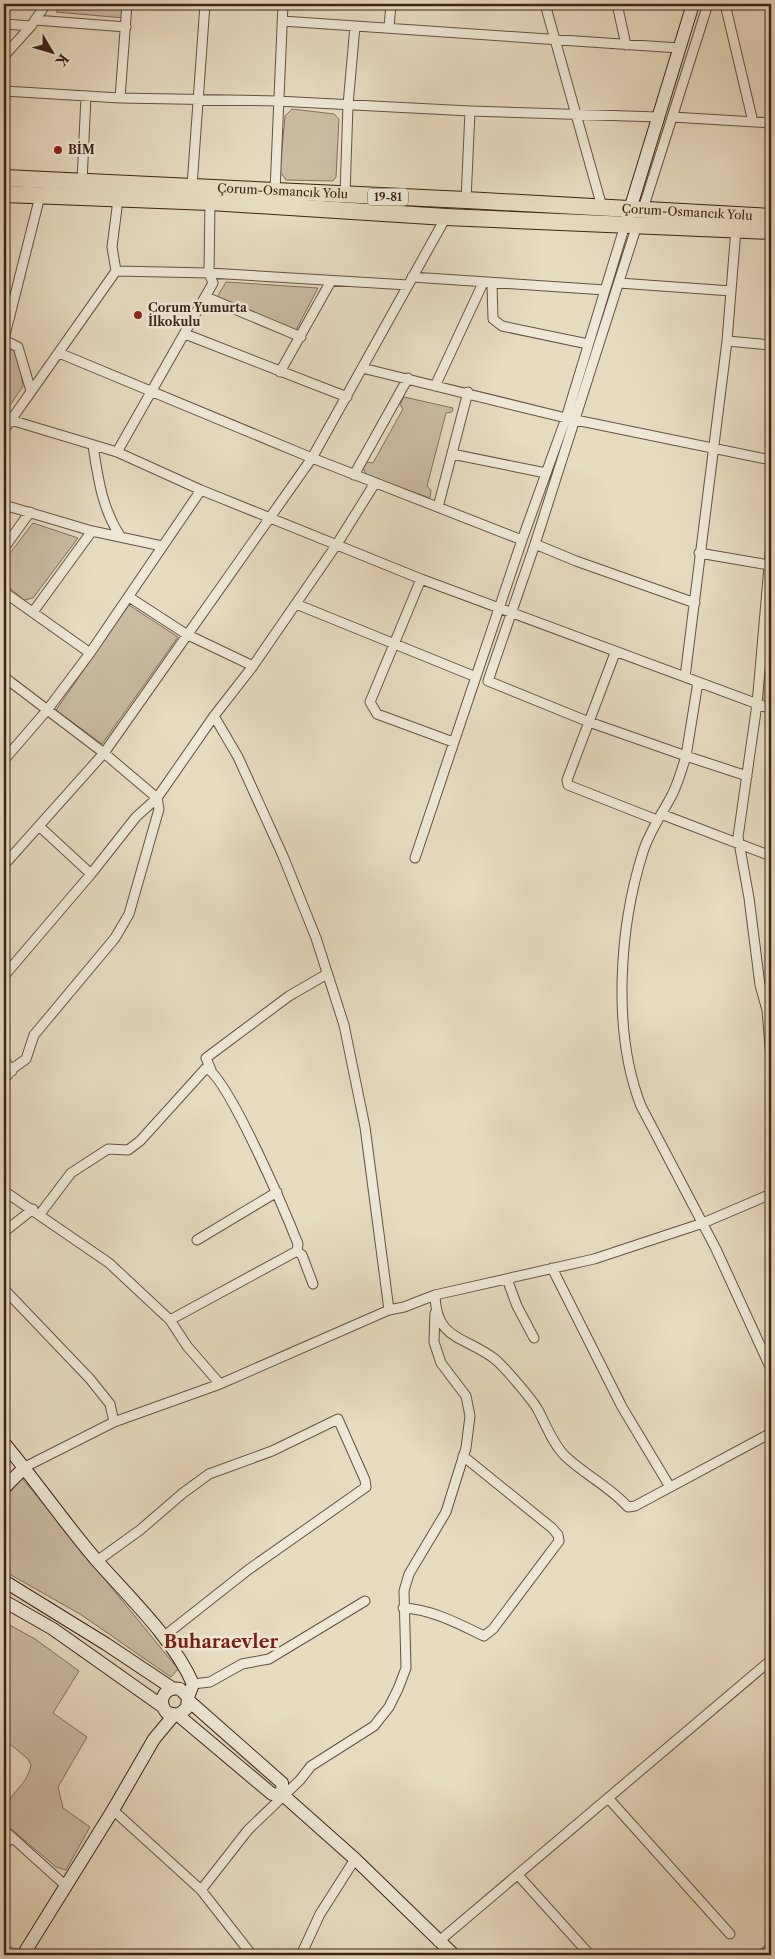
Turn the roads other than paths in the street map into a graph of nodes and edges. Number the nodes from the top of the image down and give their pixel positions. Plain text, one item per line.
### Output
1 (46, 4) edge
2 (127, 4) edge
3 (205, 4) edge
4 (282, 4) edge
5 (391, 4) edge
6 (546, 4) edge
7 (617, 4) edge
8 (693, 4) edge
9 (708, 4) edge
10 (725, 4) edge
11 (282, 21) junction
12 (33, 23) junction
13 (4, 24) edge
14 (355, 26) junction
15 (126, 27) junction
16 (388, 27) junction
17 (557, 39) junction
18 (626, 45) junction
19 (679, 48) junction
20 (4, 56) edge
21 (4, 91) edge
22 (86, 96) junction
23 (120, 98) junction
24 (200, 98) junction
25 (277, 101) junction
26 (348, 105) junction
27 (470, 111) junction
28 (576, 113) junction
29 (666, 117) junction
30 (753, 122) junction
31 (771, 122) edge
32 (4, 178) edge
33 (82, 182) junction
34 (192, 186) junction
35 (274, 191) junction
36 (4, 194) edge
37 (345, 195) junction
38 (40, 196) junction
39 (118, 200) junction
40 (466, 200) junction
41 (210, 202) junction
42 (602, 208) junction
43 (637, 209) junction
44 (446, 217) junction
45 (771, 217) edge
46 (631, 225) junction
47 (736, 229) junction
48 (771, 231) edge
49 (116, 271) junction
50 (208, 273) junction
51 (331, 281) junction
52 (410, 281) junction
53 (488, 283) junction
54 (619, 283) junction
55 (605, 290) junction
56 (731, 291) junction
57 (206, 297) junction
58 (185, 334) junction
59 (300, 337) junction
60 (4, 340) edge
61 (727, 341) junction
62 (588, 344) junction
63 (771, 344) edge
64 (59, 353) junction
65 (362, 368) junction
66 (280, 372) junction
67 (408, 378) junction
68 (436, 384) junction
69 (31, 391) junction
70 (150, 391) junction
71 (468, 392) junction
72 (347, 397) junction
73 (570, 418) junction
74 (7, 419) edge
75 (4, 430) edge
76 (93, 446) junction
77 (714, 447) junction
78 (117, 452) junction
79 (452, 454) junction
80 (312, 458) junction
81 (771, 460) edge
82 (546, 473) junction
83 (354, 475) junction
84 (375, 483) junction
85 (202, 490) junction
86 (4, 505) edge
87 (438, 507) junction
88 (30, 512) junction
89 (269, 516) junction
90 (92, 532) junction
91 (120, 536) junction
92 (522, 540) junction
93 (337, 544) junction
94 (535, 544) junction
95 (771, 544) edge
96 (162, 546) junction
97 (4, 548) edge
98 (700, 553) junction
99 (769, 565) junction
100 (421, 578) junction
101 (4, 592) edge
102 (129, 597) junction
103 (695, 602) junction
104 (296, 604) junction
105 (499, 608) junction
106 (33, 612) junction
107 (511, 612) junction
108 (186, 634) junction
109 (767, 634) edge
110 (394, 644) junction
111 (90, 653) junction
112 (615, 653) junction
113 (253, 666) junction
114 (4, 677) edge
115 (476, 677) junction
116 (685, 677) junction
117 (698, 682) junction
118 (757, 704) junction
119 (48, 709) junction
120 (771, 709) edge
121 (214, 716) junction
122 (589, 722) junction
123 (453, 742) junction
124 (104, 753) junction
125 (686, 756) junction
126 (4, 760) edge
127 (747, 776) junction
128 (157, 798) junction
129 (659, 817) junction
130 (39, 826) junction
131 (738, 844) junction
132 (771, 856) edge
133 (415, 858) dead end
134 (4, 865) edge
135 (91, 874) junction
136 (327, 974) junction
137 (4, 976) edge
138 (769, 1009) edge
139 (771, 1058) edge
140 (4, 1060) edge
141 (211, 1070) junction
142 (12, 1071) junction
143 (4, 1080) edge
144 (4, 1191) edge
145 (277, 1192) junction
146 (771, 1194) edge
147 (37, 1212) junction
148 (703, 1222) junction
149 (4, 1232) edge
150 (197, 1240) dead end
151 (298, 1251) junction
152 (552, 1268) junction
153 (507, 1278) junction
154 (313, 1284) dead end
155 (4, 1289) edge
156 (435, 1295) junction
157 (389, 1310) junction
158 (436, 1313) junction
159 (170, 1320) junction
160 (534, 1338) dead end
161 (771, 1369) edge
162 (220, 1384) junction
163 (114, 1422) junction
164 (771, 1432) edge
165 (4, 1443) edge
166 (464, 1456) junction
167 (24, 1467) junction
168 (670, 1487) junction
169 (4, 1488) edge
170 (97, 1561) junction
171 (4, 1582) edge
172 (365, 1601) dead end
173 (4, 1602) edge
174 (403, 1608) junction
175 (163, 1638) junction
176 (771, 1660) edge
177 (193, 1684) junction
178 (172, 1688) junction
179 (188, 1699) junction
180 (169, 1712) junction
181 (284, 1795) junction
182 (609, 1799) junction
183 (113, 1810) junction
184 (4, 1830) edge
185 (12, 1837) junction
186 (4, 1845) edge
187 (355, 1858) junction
188 (518, 1875) junction
189 (66, 1886) junction
190 (201, 1890) junction
191 (730, 1934) dead end
192 (438, 1942) junction
193 (771, 1948) edge
194 (4, 1951) edge
195 (22, 1955) edge
196 (252, 1955) edge
197 (301, 1955) edge
198 (454, 1955) edge
199 (590, 1955) edge
200 (762, 1955) edge

1 - 12 street
2 - 15 street
3 - 24 street
4 - 11 street
5 - 16 street
6 - 17 street
7 - 18 street
8 - 19 street
9 - 29 street
10 - 30 street
11 - 14 street
11 - 25 street
12 - 13 street
12 - 15 street
12 - 20 street
14 - 16 street
14 - 26 street
15 - 23 street
16 - 17 street
17 - 18 street
17 - 28 street
18 - 19 street
19 - 29 street
21 - 22 street
22 - 23 street
22 - 33 street
23 - 24 street
24 - 25 street
24 - 34 street
25 - 26 street
25 - 35 street
26 - 27 street
26 - 37 street
27 - 28 street
27 - 40 street
28 - 29 street
28 - 42 street
29 - 30 street
29 - 43 street
30 - 31 street
32 - 33 highway, Çorum-Osmancık Yolu / 19-81
33 - 34 highway, Çorum-Osmancık Yolu / 19-81
34 - 35 highway, Çorum-Osmancık Yolu / 19-81
35 - 37 highway, Çorum-Osmancık Yolu / 19-81
36 - 38 highway, Çorum-Osmancık Yolu / 19-81
37 - 40 highway, Çorum-Osmancık Yolu / 19-81
38 - 39 highway, Çorum-Osmancık Yolu / 19-81
38 - 60 street
39 - 41 highway, Çorum-Osmancık Yolu / 19-81
39 - 49 street
40 - 42 highway, Çorum-Osmancık Yolu / 19-81
41 - 44 highway, Çorum-Osmancık Yolu / 19-81
41 - 50 street
42 - 43 highway, Çorum-Osmancık Yolu / 19-81
43 - 45 highway, Çorum-Osmancık Yolu / 19-81
43 - 46 street
44 - 46 highway, Çorum-Osmancık Yolu / 19-81
44 - 52 street
46 - 47 highway, Çorum-Osmancık Yolu / 19-81
46 - 54 street
46 - 55 street
47 - 48 highway, Çorum-Osmancık Yolu / 19-81
47 - 56 street
49 - 50 street
49 - 64 street
50 - 51 street
50 - 57 street
51 - 52 street
51 - 59 street
52 - 53 street
52 - 65 street
53 - 55 street
53 - 62 street
53 - 68 street
54 - 56 street
54 - 73 street
55 - 62 street
56 - 61 street
57 - 58 street
57 - 59 street
58 - 66 street
58 - 70 street
59 - 66 street
60 - 69 street
61 - 63 street
61 - 77 street
62 - 73 street
64 - 69 street
64 - 70 street
65 - 67 street
65 - 72 street
66 - 72 street
67 - 68 street
67 - 83 street
68 - 71 street
69 - 74 street
70 - 78 street
70 - 80 street
71 - 73 street
71 - 79 street
72 - 80 street
73 - 77 street
73 - 82 street
73 - 94 street
74 - 75 street
74 - 76 street
76 - 78 street
76 - 91 street
77 - 81 street
77 - 98 street
78 - 85 street
79 - 82 street
79 - 87 street
80 - 83 street
80 - 89 street
82 - 92 street
83 - 84 street
84 - 87 street
84 - 93 street
85 - 89 street
85 - 96 street
86 - 88 street
87 - 92 street
88 - 90 street
88 - 97 street
89 - 93 street
89 - 108 street
90 - 91 street
90 - 106 street
91 - 96 street
92 - 105 street
93 - 100 street
93 - 104 street
94 - 103 street
94 - 107 street
95 - 99 street
96 - 102 street
98 - 99 street
98 - 103 street
99 - 109 street
100 - 105 street
100 - 110 street
101 - 106 street
102 - 108 street
102 - 111 street
103 - 116 street
104 - 110 street
104 - 113 street
105 - 107 street
105 - 115 street
106 - 111 street
107 - 112 street
107 - 122 street
108 - 113 street
108 - 124 street
109 - 118 street
110 - 115 street
110 - 123 street
111 - 119 street
112 - 116 street
112 - 122 street
113 - 121 street
114 - 119 street
115 - 123 street
116 - 117 street
117 - 118 street
117 - 125 street
118 - 120 street
118 - 127 street
119 - 124 street
119 - 126 street
121 - 128 street
121 - 136 street
122 - 125 street
122 - 129 street
123 - 133 street
124 - 128 street
124 - 130 street
125 - 127 street
125 - 129 street
127 - 131 street
128 - 135 street
128 - 142 street
129 - 131 street
129 - 148 street
130 - 134 street
130 - 135 street
131 - 132 street
131 - 138 street
135 - 137 street
136 - 141 street
136 - 157 street
138 - 139 street
140 - 142 street
141 - 145 street
141 - 147 street
142 - 143 street
144 - 147 street
145 - 150 street
145 - 151 street
146 - 148 street
147 - 149 street
147 - 159 street
148 - 152 street
148 - 161 street
151 - 154 street
151 - 159 street
152 - 153 street
152 - 168 street
153 - 156 street
153 - 160 street
155 - 163 street
156 - 157 street
156 - 158 street
157 - 162 street
158 - 166 street
158 - 168 street
159 - 162 street
162 - 163 street
163 - 167 street
164 - 168 street
165 - 167 street
166 - 174 street
166 - 174 street
167 - 169 street
167 - 170 street
170 - 175 street
170 - 175 street
171 - 178 street
172 - 177 street
173 - 180 street
174 - 181 street
175 - 177 street
176 - 182 street
177 - 179 street
178 - 179 street
178 - 180 street
179 - 180 street
179 - 181 street
180 - 181 street
180 - 183 street
181 - 187 street
181 - 190 street
182 - 188 street
182 - 191 street
183 - 189 street
183 - 190 street
184 - 185 street
185 - 186 street
185 - 189 street
187 - 192 street
187 - 197 street
188 - 192 street
188 - 199 street
189 - 195 street
190 - 196 street
192 - 198 street
193 - 200 street
194 - 195 street

